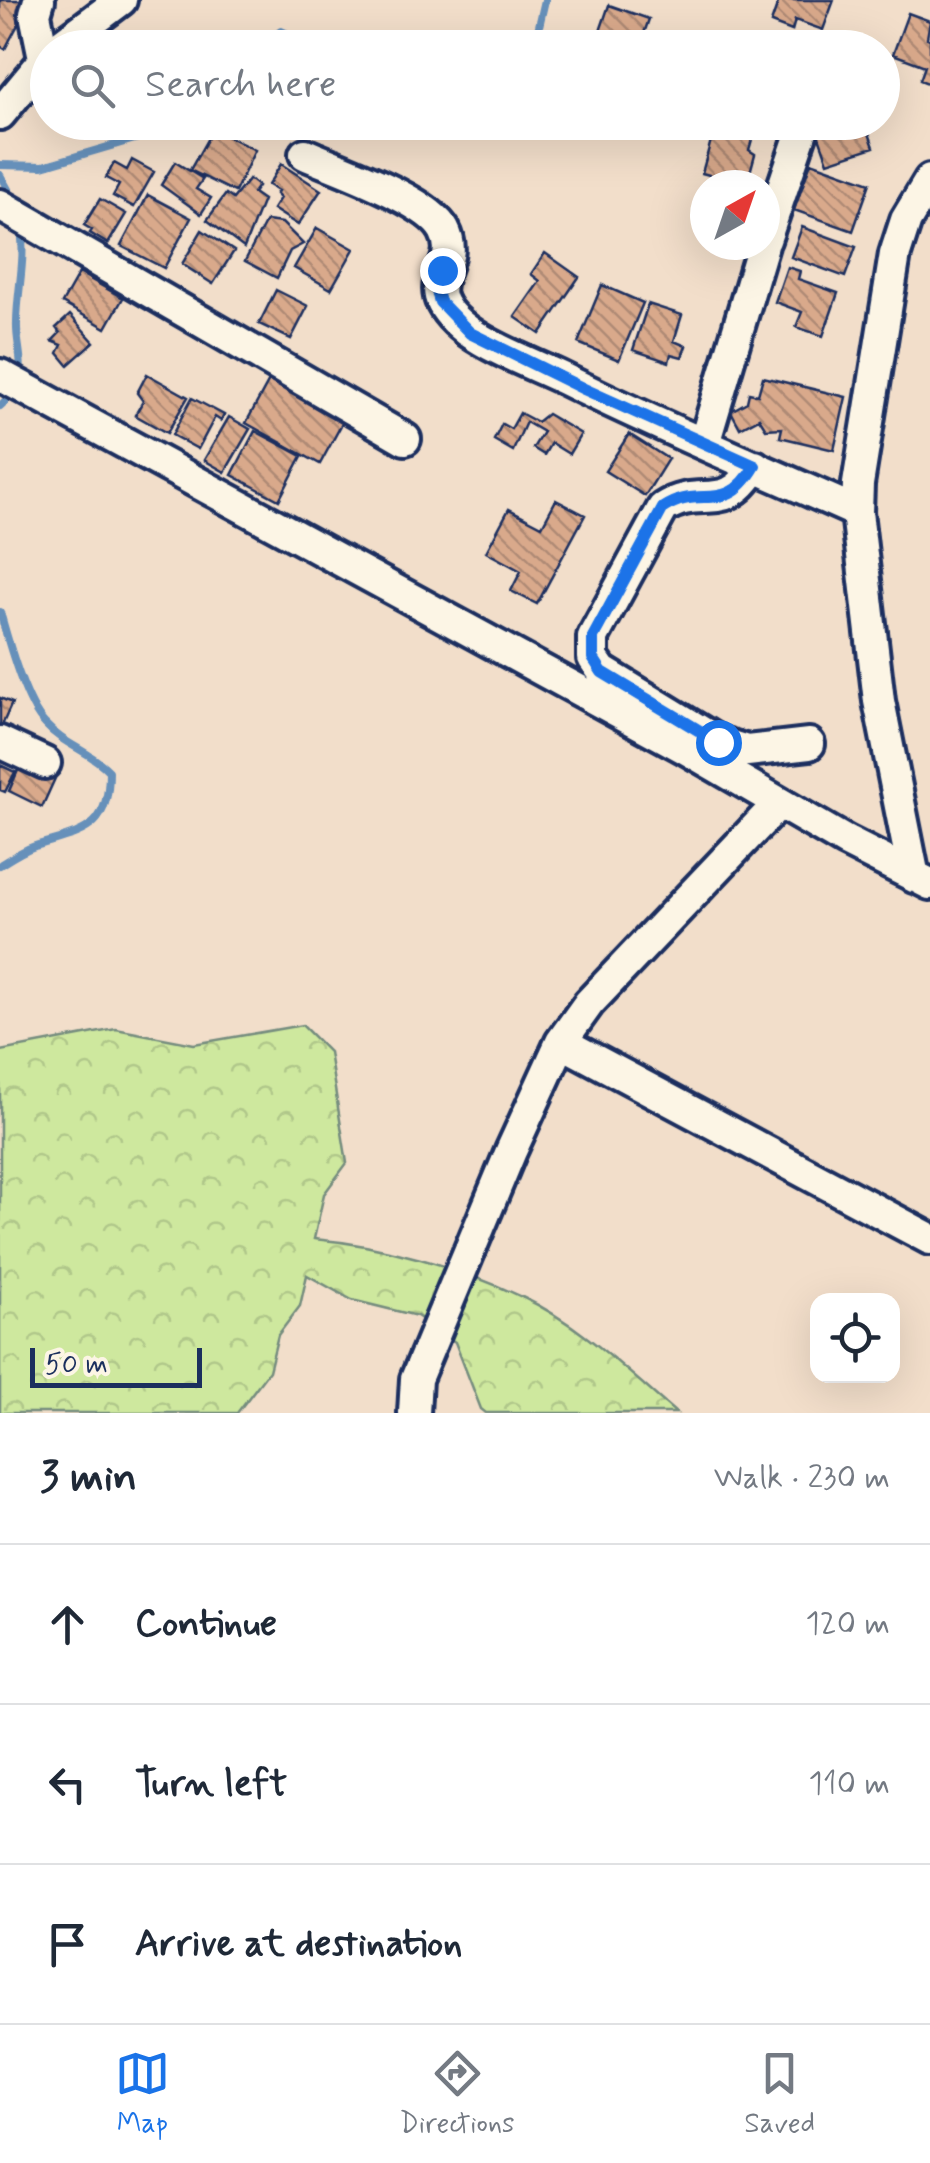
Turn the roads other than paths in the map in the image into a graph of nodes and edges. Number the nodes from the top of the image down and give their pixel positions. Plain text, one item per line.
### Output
1 (39, 0) edge
2 (121, 0) edge
3 (41, 30) edge
4 (82, 30) edge
5 (30, 78) edge
6 (0, 114) edge
7 (799, 140) edge
8 (304, 154) dead end
9 (930, 180) edge
10 (780, 195) edge
11 (0, 205) edge
12 (759, 260) edge
13 (0, 375) edge
14 (405, 439) dead end
15 (704, 444) junction
16 (755, 466) junction
17 (857, 512) junction
18 (0, 742) edge
19 (809, 744) dead end
20 (45, 763) dead end
21 (779, 802) junction
22 (922, 881) edge
23 (561, 1042) junction
24 (930, 1239) edge
25 (414, 1413) edge

1 - 3 street
2 - 4 street
5 - 6 street
7 - 10 street
8 - 15 street
9 - 17 street
11 - 14 street
12 - 15 street
13 - 21 street
15 - 16 street
16 - 17 street
16 - 19 street
17 - 22 street
18 - 20 street
21 - 22 street
21 - 23 street
23 - 24 street
23 - 25 street

